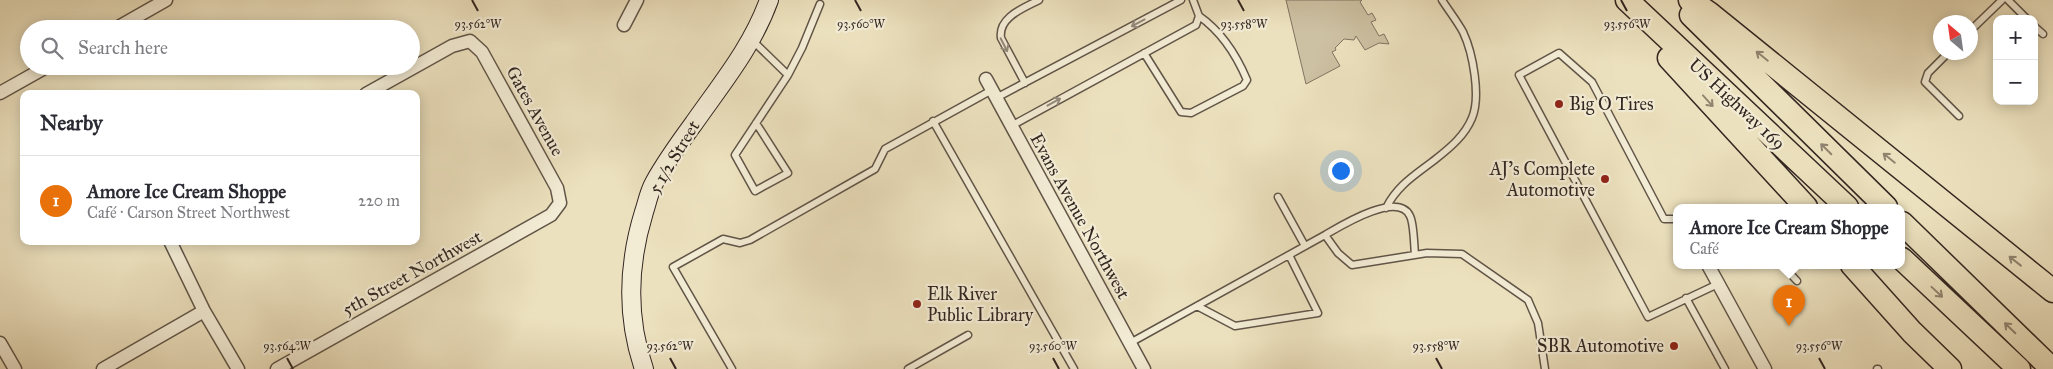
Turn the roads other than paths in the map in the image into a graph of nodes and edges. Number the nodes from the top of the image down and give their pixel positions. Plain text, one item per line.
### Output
1 (166, 0) edge
2 (637, 0) edge
3 (769, 0) edge
4 (1040, 0) edge
5 (1181, 0) edge
6 (1193, 0) edge
7 (1442, 0) edge
8 (1677, 0) edge
9 (1690, 0) edge
10 (2002, 0) edge
11 (2008, 0) edge
12 (820, 4) dead end
13 (1631, 4) edge
14 (2023, 15) edge
15 (1198, 16) junction
16 (131, 20) edge
17 (1978, 23) edge
18 (624, 25) dead end
19 (2038, 30) edge
20 (2042, 34) dead end
21 (752, 39) junction
22 (1144, 53) junction
23 (1941, 60) edge
24 (420, 64) edge
25 (32, 75) edge
26 (400, 75) edge
27 (788, 75) junction
28 (1025, 83) junction
29 (991, 89) junction
30 (373, 90) edge
31 (0, 93) edge
32 (1959, 116) dead end
33 (933, 121) junction
34 (756, 123) junction
35 (1011, 126) junction
36 (1278, 197) dead end
37 (560, 203) joint
38 (1803, 204) edge
39 (1844, 204) edge
40 (1883, 204) edge
41 (1386, 208) junction
42 (1673, 218) edge
43 (1905, 225) edge
44 (1325, 236) junction
45 (172, 245) edge
46 (1305, 246) junction
47 (1289, 255) junction
48 (1415, 255) junction
49 (1905, 262) edge
50 (1710, 269) edge
51 (1786, 269) edge
52 (1855, 269) edge
53 (1797, 281) dead end
54 (1718, 284) junction
55 (1867, 284) junction
56 (2053, 291) edge
57 (1686, 298) junction
58 (1197, 306) junction
59 (204, 311) junction
60 (968, 335) dead end
61 (0, 343) edge
62 (1130, 343) junction
63 (2049, 366) edge
64 (15, 369) edge
65 (103, 369) edge
66 (238, 369) edge
67 (277, 369) edge
68 (644, 369) edge
69 (732, 369) edge
70 (908, 369) edge
71 (1074, 369) edge
72 (1144, 369) edge
73 (1545, 369) edge
74 (1725, 369) edge
75 (1765, 369) edge
76 (1934, 369) edge
77 (1950, 369) edge
78 (2019, 369) edge

1 - 16 street
2 - 18 street
3 - 21 street, 5 1/2 Street
4 -> 28 lane
5 -> 28 lane
6 - 15 lane
7 - 41 lane
40 -> 8 highway, US Highway 169
56 -> 9 highway
10 - 17 lane
11 - 14 lane
12 - 27 lane
13 -> 38 highway
13 - 39 highway, US Highway 169
15 - 22 lane
15 - 22 lane
19 - 20 lane
21 - 27 lane
21 - 68 street, 5 1/2 Street
35 -> 22 lane
23 - 32 lane
24 - 37 street, Gates Avenue
25 - 31 street
26 - 30 street, Gates Avenue
27 - 34 lane
28 - 29 lane
29 - 33 lane
29 - 35 street, Evans Avenue Northwest
33 - 69 lane
33 - 71 lane
34 - 34 lane
35 - 62 street, Evans Avenue Northwest
36 - 46 lane
37 - 67 street, 5th Street Northwest
41 - 44 lane
41 - 48 lane
42 - 57 lane
63 -> 43 highway
44 - 46 lane
44 - 48 lane
45 - 59 street
46 - 47 lane
47 - 58 lane
47 - 58 lane
48 - 73 lane
49 -> 78 highway
50 - 54 street
51 - 53 lane
52 - 55 highway
54 - 57 lane
54 - 75 street
55 - 76 highway
55 - 77 highway
57 - 74 lane
58 - 62 lane
59 - 65 street
59 - 66 street
60 - 70 lane
61 - 64 street
62 - 72 street, Evans Avenue Northwest

